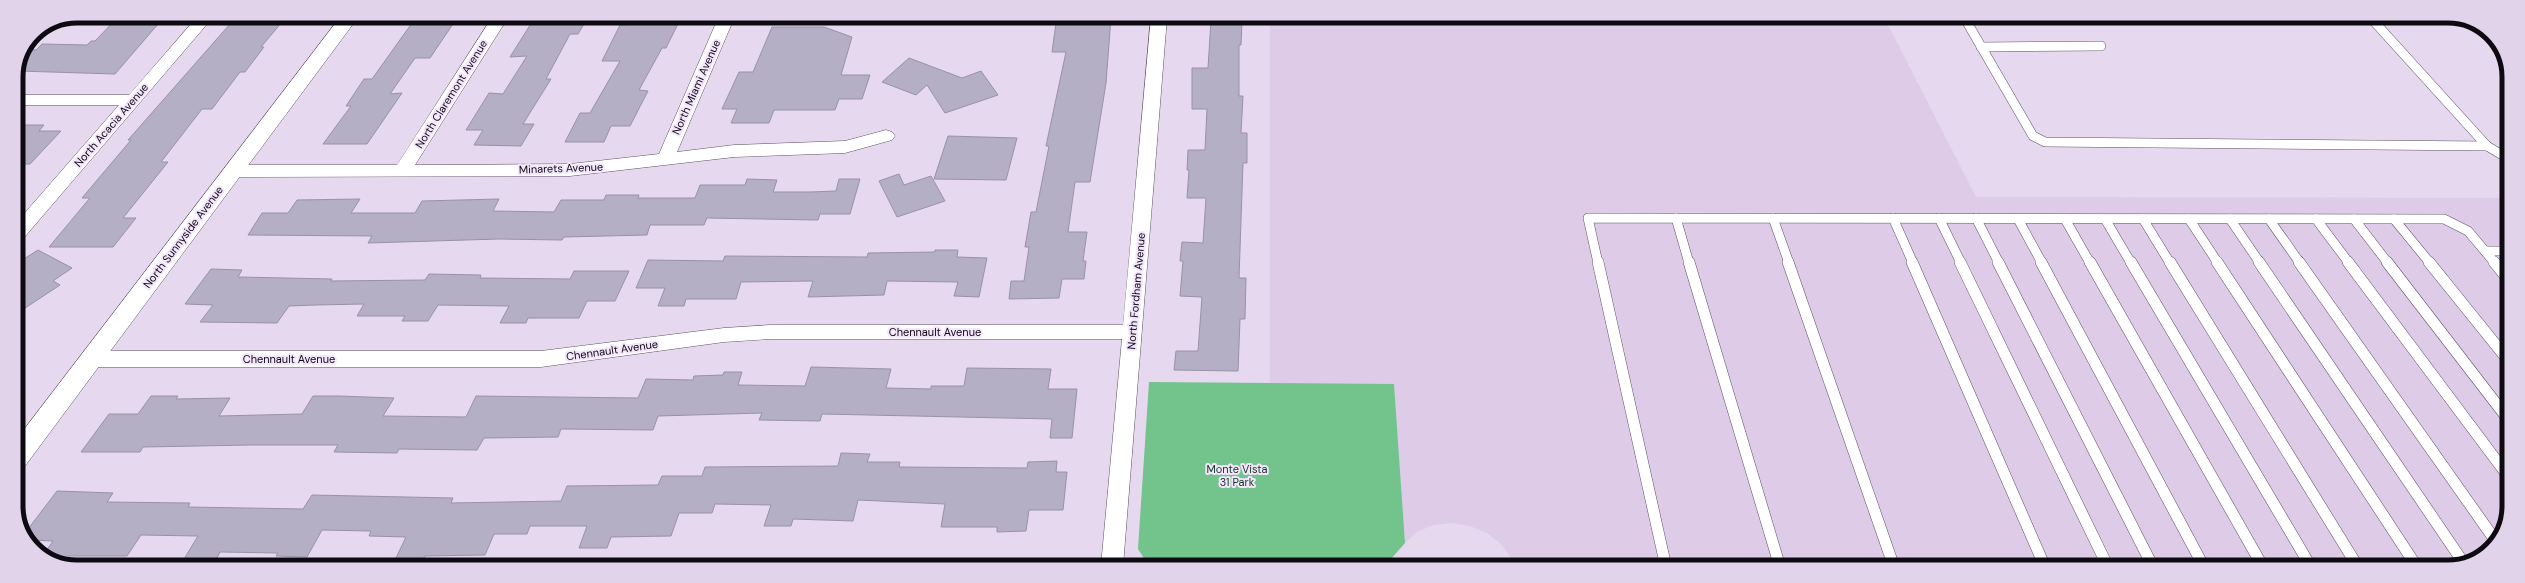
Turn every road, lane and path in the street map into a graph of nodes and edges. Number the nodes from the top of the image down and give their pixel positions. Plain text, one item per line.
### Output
1 (200, 23) edge
2 (345, 23) edge
3 (497, 23) edge
4 (724, 23) edge
5 (1158, 23) edge
6 (1968, 23) edge
7 (2375, 23) edge
8 (1981, 46) junction
9 (2101, 46) dead end
10 (23, 100) edge
11 (133, 100) junction
12 (886, 136) dead end
13 (2487, 146) junction
14 (2502, 155) edge
15 (665, 159) junction
16 (234, 171) junction
17 (402, 171) junction
18 (1676, 218) junction
19 (1773, 218) junction
20 (1892, 218) junction
21 (1939, 218) junction
22 (1976, 218) junction
23 (2018, 219) junction
24 (2065, 219) junction
25 (2105, 219) junction
26 (2143, 219) junction
27 (2189, 219) junction
28 (2230, 219) junction
29 (2268, 219) junction
30 (2316, 219) junction
31 (2354, 219) junction
32 (2394, 219) junction
33 (23, 226) edge
34 (2485, 251) junction
35 (2502, 251) edge
36 (2502, 272) edge
37 (1132, 332) junction
38 (2502, 353) edge
39 (92, 358) junction
40 (2502, 411) edge
41 (23, 450) edge
42 (2502, 468) edge
43 (2493, 537) edge
44 (2461, 559) edge
45 (1113, 560) edge
46 (1664, 560) edge
47 (1778, 560) edge
48 (1892, 560) edge
49 (2042, 560) edge
50 (2105, 560) edge
51 (2149, 560) edge
52 (2200, 560) edge
53 (2259, 560) edge
54 (2307, 560) edge
55 (2354, 560) edge
56 (2412, 560) edge

1 - 11 street, North Acacia Avenue
2 - 16 main road, North Sunnyside Avenue
3 - 17 street, North Claremont Avenue
4 - 15 street, North Miami Avenue
5 - 37 street, North Fordham Avenue
6 - 8 lane
7 - 13 lane
8 - 9 lane
8 - 13 lane
10 - 11 street
11 - 33 street, North Acacia Avenue
12 - 15 street, Minarets Avenue
13 - 14 lane
15 - 17 street, Minarets Avenue
16 - 17 street, Minarets Avenue
16 - 39 main road, North Sunnyside Avenue
18 - 19 lane
18 - 46 lane
18 - 47 lane
19 - 20 lane
19 - 48 lane
20 - 21 lane
20 - 49 lane
21 - 22 lane
21 - 50 lane
22 - 23 lane
22 - 51 lane
23 - 24 lane
23 - 52 lane
24 - 25 lane
24 - 53 lane
25 - 26 lane
25 - 54 lane
26 - 27 lane
26 - 55 lane
27 - 28 lane
27 - 56 lane
28 - 29 lane
28 - 44 lane
29 - 30 lane
29 - 43 lane
30 - 31 lane
30 - 42 lane
31 - 32 lane
31 - 40 lane
32 - 34 lane
32 - 38 lane
34 - 35 lane
34 - 36 lane
37 - 39 street, Chennault Avenue
37 - 45 street, North Fordham Avenue
39 - 41 main road, North Sunnyside Avenue

